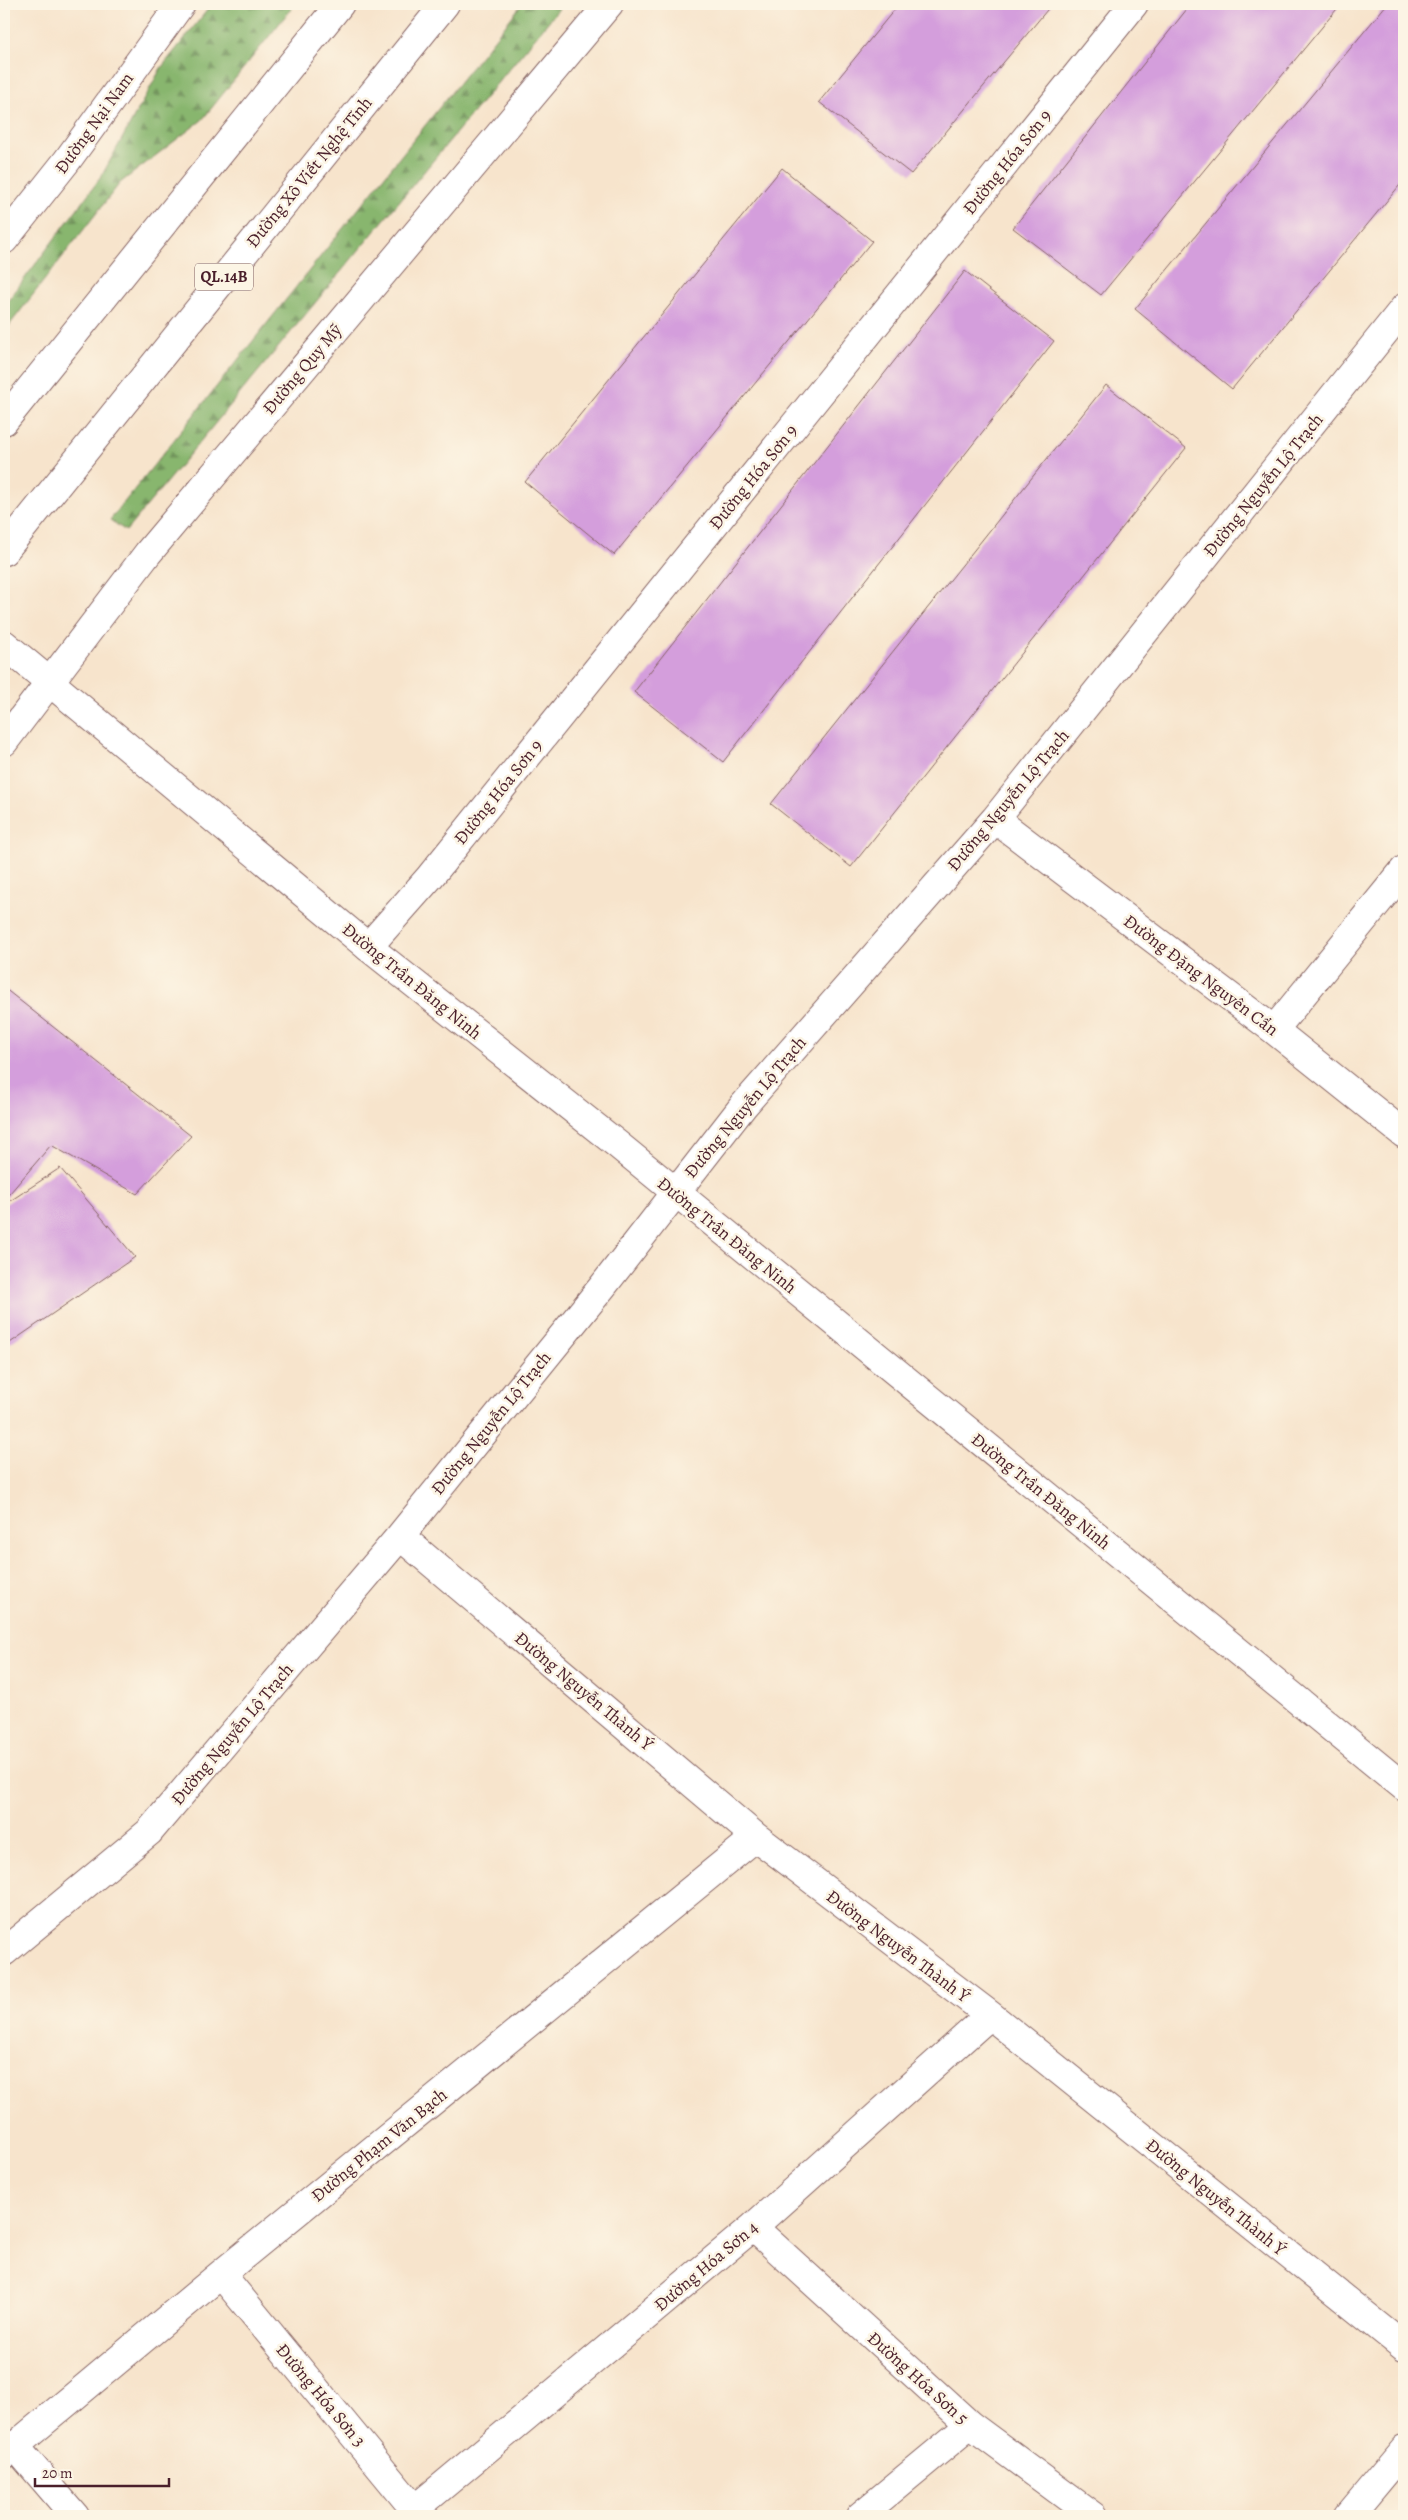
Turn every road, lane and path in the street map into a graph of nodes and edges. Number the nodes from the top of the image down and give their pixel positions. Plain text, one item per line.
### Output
1 (340, 4) edge
2 (445, 4) edge
3 (609, 4) edge
4 (1134, 4) edge
5 (173, 7) edge
6 (4, 240) edge
7 (1404, 308) edge
8 (4, 421) edge
9 (4, 551) edge
10 (4, 644) edge
11 (50, 684) junction
12 (4, 742) edge
13 (995, 819) junction
14 (1404, 870) edge
15 (368, 947) junction
16 (1274, 1030) junction
17 (1404, 1134) edge
18 (674, 1193) junction
19 (400, 1536) junction
20 (1404, 1786) edge
21 (756, 1837) junction
22 (4, 1952) edge
23 (990, 2016) junction
24 (753, 2227) junction
25 (221, 2274) junction
26 (1404, 2347) edge
27 (970, 2425) junction
28 (9, 2450) edge
29 (1404, 2450) edge
30 (417, 2513) edge
31 (75, 2516) edge
32 (860, 2516) edge
33 (1093, 2516) edge
34 (1349, 2516) edge

1 - 8 main road
2 - 9 main road, Đường Xô Viết Nghệ Tĩnh / QL.14B
3 - 11 main road, Đường Quy Mỹ
4 - 15 main road, Đường Hóa Sơn 9
5 - 6 main road, Đường Nại Nam
7 - 13 main road, Đường Nguyễn Lộ Trạch
10 - 11 main road, Đường Trần Đăng Ninh
11 - 12 main road, Đường Quy Mỹ
11 - 15 main road, Đường Trần Đăng Ninh
13 - 16 main road, Đường Đặng Nguyên Cẩn
13 - 18 main road, Đường Nguyễn Lộ Trạch
14 - 16 main road
15 - 18 main road, Đường Trần Đăng Ninh
16 - 17 main road, Đường Đặng Nguyên Cẩn
18 - 19 main road, Đường Nguyễn Lộ Trạch
18 - 20 main road, Đường Trần Đăng Ninh
19 - 21 main road, Đường Nguyễn Thành Ý
19 - 22 main road, Đường Nguyễn Lộ Trạch
21 - 23 main road, Đường Nguyễn Thành Ý
21 - 25 main road, Đường Phạm Văn Bạch
23 - 24 main road, Đường Hóa Sơn 4
23 - 26 main road, Đường Nguyễn Thành Ý
24 - 27 main road, Đường Hóa Sơn 5
24 - 30 main road, Đường Hóa Sơn 4
25 - 28 main road, Đường Phạm Văn Bạch
25 - 30 main road, Đường Hóa Sơn 3
27 - 32 main road
27 - 33 main road, Đường Hóa Sơn 5
28 - 31 main road
29 - 34 main road

